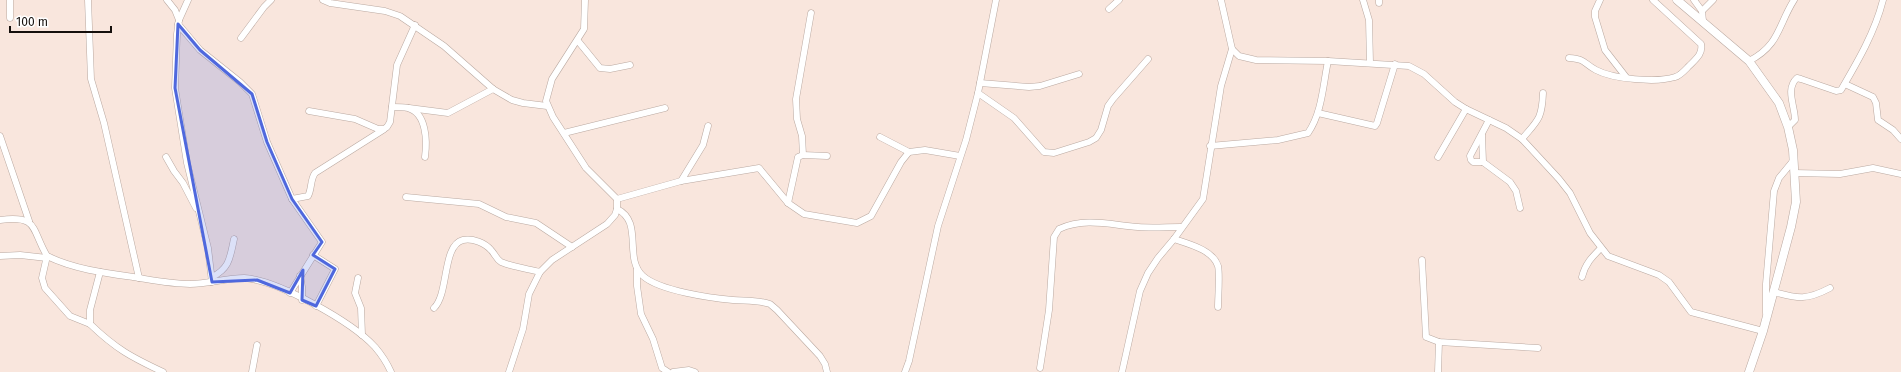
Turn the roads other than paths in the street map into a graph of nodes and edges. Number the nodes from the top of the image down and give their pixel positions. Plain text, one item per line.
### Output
1 (10, 0) edge
2 (88, 0) edge
3 (167, 0) edge
4 (188, 0) edge
5 (271, 0) edge
6 (323, 0) edge
7 (585, 0) edge
8 (996, 0) edge
9 (1119, 0) edge
10 (1221, 0) edge
11 (1363, 0) edge
12 (1600, 0) edge
13 (1653, 0) edge
14 (1677, 0) edge
15 (1694, 0) edge
16 (1713, 0) edge
17 (1794, 0) edge
18 (1883, 0) edge
19 (1109, 9) dead end
20 (1702, 11) junction
21 (811, 13) dead end
22 (10, 18) dead end
23 (1703, 21) junction
24 (179, 22) junction
25 (415, 25) junction
26 (241, 38) dead end
27 (578, 41) junction
28 (1232, 49) junction
29 (1569, 58) dead end
30 (1148, 59) dead end
31 (1328, 61) junction
32 (1749, 61) junction
33 (1370, 63) junction
34 (1395, 64) junction
35 (630, 65) dead end
36 (1079, 74) dead end
37 (1626, 77) junction
38 (980, 83) junction
39 (1845, 84) junction
40 (493, 89) junction
41 (978, 93) junction
42 (1543, 93) dead end
43 (548, 106) junction
44 (392, 107) junction
45 (409, 108) junction
46 (665, 108) dead end
47 (1466, 110) junction
48 (309, 111) dead end
49 (1318, 113) junction
50 (1489, 120) junction
51 (708, 126) dead end
52 (1788, 126) junction
53 (384, 129) junction
54 (564, 133) junction
55 (1482, 135) junction
56 (0, 136) edge
57 (880, 137) dead end
58 (1522, 139) junction
59 (1901, 139) edge
60 (1210, 146) junction
61 (909, 152) junction
62 (803, 155) junction
63 (827, 156) dead end
64 (960, 156) junction
65 (166, 157) dead end
66 (425, 157) dead end
67 (1438, 157) dead end
68 (1793, 161) junction
69 (1483, 162) junction
70 (1794, 173) junction
71 (1901, 174) edge
72 (681, 182) junction
73 (406, 197) dead end
74 (292, 199) junction
75 (616, 199) junction
76 (788, 203) junction
77 (1520, 208) dead end
78 (617, 209) junction
79 (200, 217) junction
80 (0, 220) edge
81 (29, 221) junction
82 (1181, 227) junction
83 (234, 239) dead end
84 (1174, 239) junction
85 (572, 247) junction
86 (1601, 248) junction
87 (0, 256) edge
88 (313, 256) junction
89 (47, 257) junction
90 (1422, 260) dead end
91 (637, 269) junction
92 (100, 272) junction
93 (540, 272) junction
94 (300, 276) junction
95 (1582, 277) dead end
96 (139, 278) junction
97 (358, 278) dead end
98 (212, 279) junction
99 (1830, 288) dead end
100 (1774, 292) junction
101 (290, 293) junction
102 (302, 300) junction
103 (316, 306) junction
104 (1218, 307) dead end
105 (434, 308) dead end
106 (90, 324) junction
107 (1764, 327) junction
108 (362, 335) junction
109 (1439, 342) junction
110 (257, 345) dead end
111 (1538, 348) dead end
112 (1040, 368) dead end
113 (163, 372) edge
114 (252, 372) edge
115 (391, 372) edge
116 (509, 372) edge
117 (668, 372) edge
118 (673, 372) edge
119 (696, 372) edge
120 (827, 372) edge
121 (904, 372) edge
122 (1122, 372) edge
123 (1438, 372) edge
124 (1749, 372) edge

1 - 22 street
2 - 96 street
3 - 24 street
4 - 24 street
5 - 26 street
6 - 25 street
7 - 27 street
8 - 38 street
9 - 19 street
10 - 28 street
11 - 33 street
12 - 37 street
13 - 37 street
14 - 23 street
15 - 20 street
16 - 20 street
17 - 32 street
18 - 39 street
20 - 23 street
21 - 62 street
23 - 32 street
24 - 74 street
24 - 79 street
25 - 40 street
25 - 44 street
27 - 35 street
27 - 43 street
28 - 31 street
28 - 60 street
29 - 37 street
30 - 41 street
31 - 33 street
31 - 49 street
32 - 52 street
33 - 34 street
34 - 47 street
34 - 49 street
36 - 38 street
38 - 41 street
39 - 52 street
39 - 59 street
40 - 43 street
40 - 45 street
41 - 64 street
42 - 58 street
43 - 54 street
44 - 45 street
44 - 53 street
45 - 66 street
46 - 54 street
47 - 50 street
47 - 67 street
48 - 53 street
49 - 60 street
50 - 55 street
50 - 58 street
51 - 72 street
52 - 68 street
53 - 74 street
54 - 75 street
55 - 69 street
55 - 69 street
56 - 81 street
57 - 61 street
58 - 86 street
60 - 82 street
61 - 64 street
61 - 76 street
62 - 63 street
62 - 76 street
64 - 121 street
65 - 79 street
68 - 70 street
68 - 107 street
69 - 77 street
70 - 71 street
70 - 100 street
72 - 75 street
72 - 76 street
73 - 85 street
74 - 88 street
75 - 78 street
78 - 85 street
78 - 91 street
79 - 98 street
80 - 81 street
81 - 89 street
82 - 84 street
82 - 112 street
83 - 98 street
84 - 104 street
84 - 122 street
85 - 93 street
86 - 95 street
86 - 107 street
87 - 89 street
88 - 94 street
88 - 103 street
89 - 92 street
89 - 106 street
90 - 109 street
91 - 117 street
91 - 120 street
92 - 96 street
92 - 106 street
93 - 105 street
93 - 116 street
94 - 101 street
94 - 102 street
96 - 98 street
97 - 108 street
98 - 101 street
99 - 100 street
100 - 107 street
101 - 102 street
102 - 103 street
103 - 108 street
106 - 113 street
107 - 124 street
108 - 115 street
109 - 111 street
109 - 123 street
110 - 114 street
118 - 119 street

